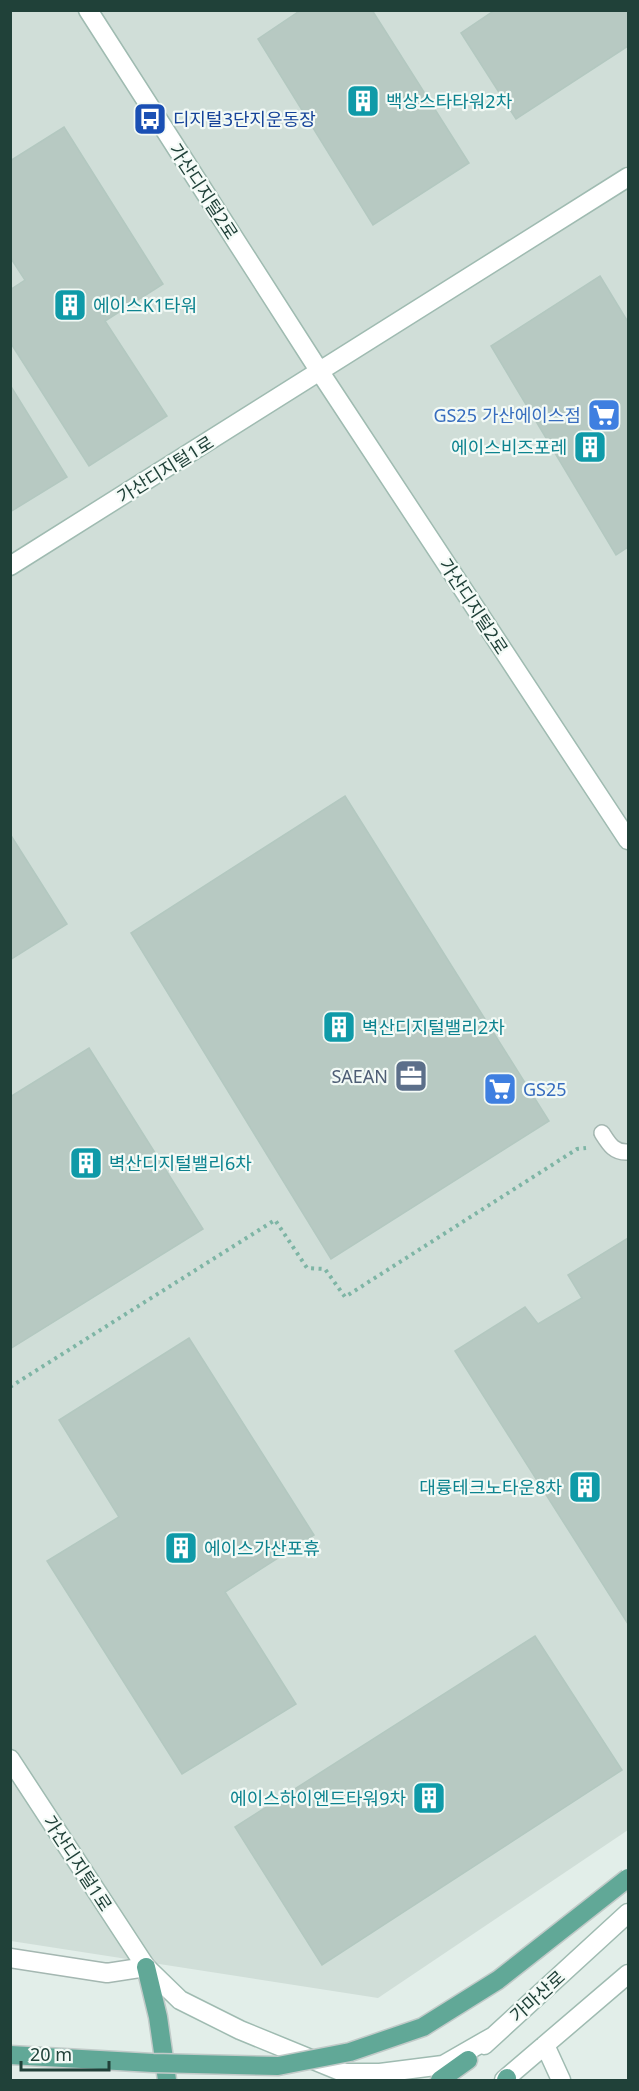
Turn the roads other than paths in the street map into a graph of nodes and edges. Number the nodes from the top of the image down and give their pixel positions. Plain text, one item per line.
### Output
1 (88, 10) edge
2 (628, 177) edge
3 (320, 372) junction
4 (10, 566) edge
5 (628, 840) edge
6 (602, 1132) dead end
7 (628, 1152) edge
8 (10, 1758) edge
9 (628, 1878) edge
10 (628, 1913) edge
11 (10, 1958) edge
12 (146, 1967) junction
13 (628, 1974) edge
14 (492, 2037) junction
15 (545, 2045) junction
16 (10, 2055) edge
17 (468, 2060) junction
18 (166, 2080) edge
19 (440, 2080) edge
20 (448, 2080) edge
21 (506, 2080) edge
22 (561, 2080) edge

1 - 3 street, 가산디지털2로
2 - 3 street
3 - 4 street, 가산디지털1로
3 - 5 street, 가산디지털2로
6 - 7 lane
8 - 12 street, 가산디지털1로
9 - 16 main road, bridge
10 - 14 street, 가마산로
11 - 12 street
12 - 14 street, 가산디지털1로
12 - 18 main road
13 - 15 street
14 - 17 street, 가마산로
15 - 21 street
15 - 22 street
17 - 19 main road
17 - 20 street, 가마산로

